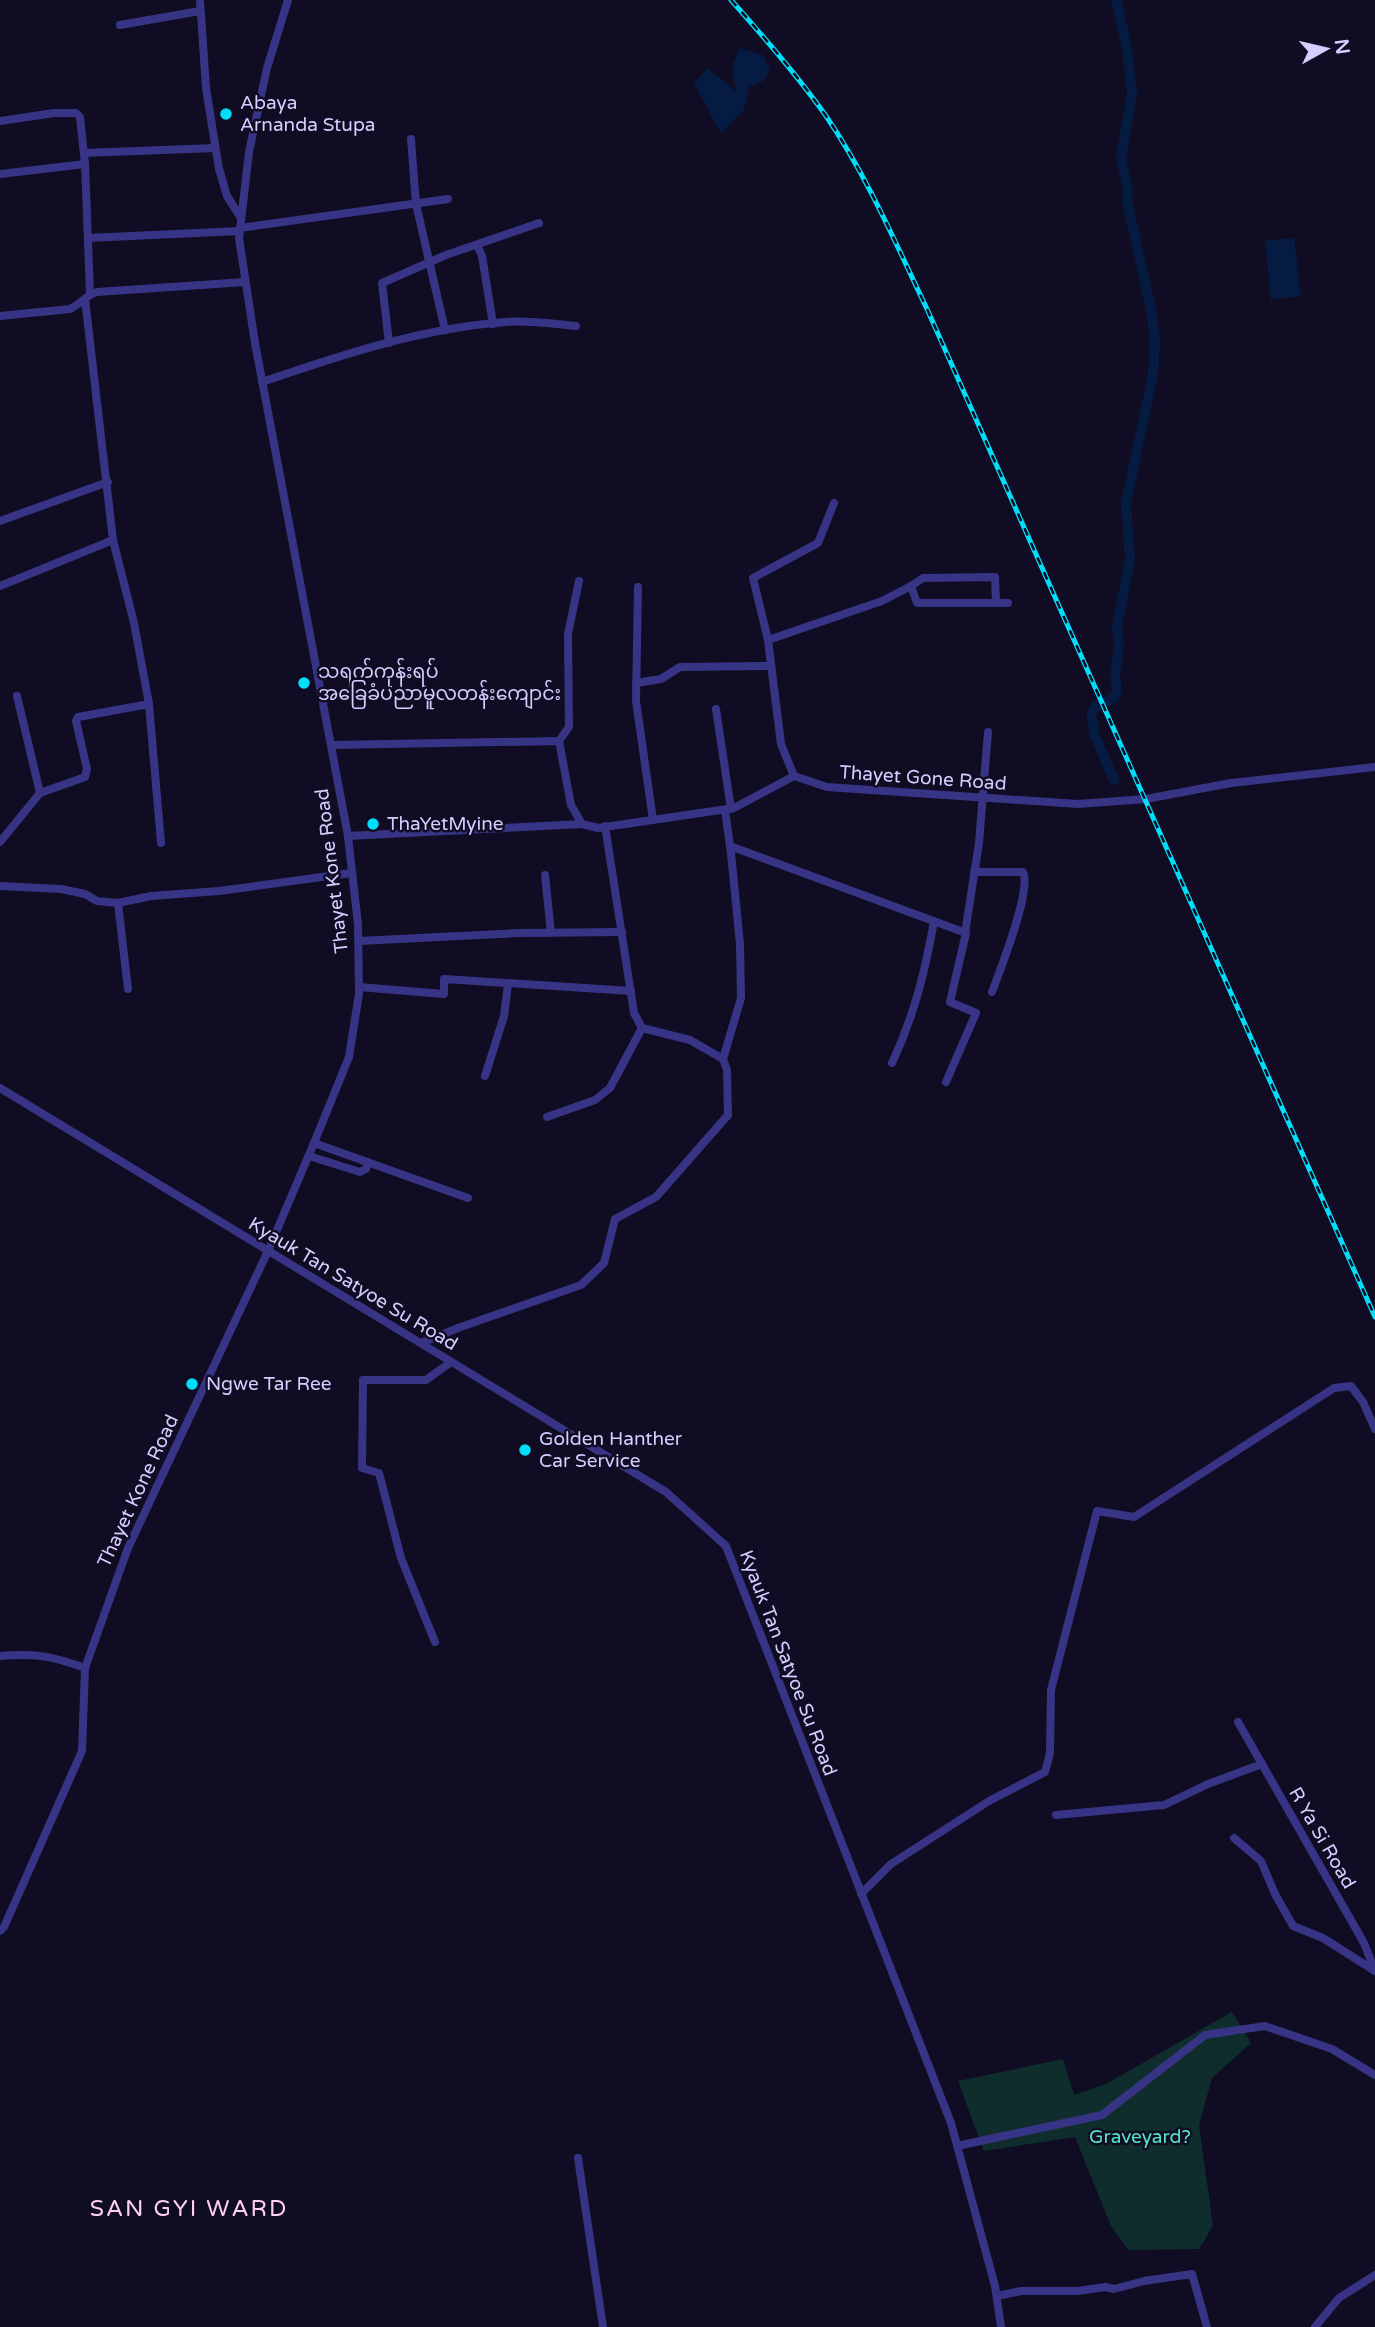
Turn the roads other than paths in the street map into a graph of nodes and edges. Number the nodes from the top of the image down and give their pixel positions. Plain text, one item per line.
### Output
1 (200, 0) edge
2 (288, 0) edge
3 (200, 11) junction
4 (120, 25) dead end
5 (0, 121) edge
6 (411, 139) dead end
7 (215, 148) junction
8 (84, 153) junction
9 (85, 164) junction
10 (0, 174) edge
11 (448, 198) dead end
12 (416, 204) junction
13 (539, 223) dead end
14 (240, 226) junction
15 (88, 238) junction
16 (477, 245) junction
17 (431, 261) junction
18 (246, 282) junction
19 (88, 297) junction
20 (0, 316) edge
21 (493, 324) junction
22 (576, 326) dead end
23 (445, 330) junction
24 (389, 343) junction
25 (262, 382) junction
26 (108, 482) junction
27 (834, 503) dead end
28 (0, 521) edge
29 (113, 540) junction
30 (579, 581) dead end
31 (0, 586) edge
32 (911, 586) junction
33 (638, 587) dead end
34 (996, 603) junction
35 (1008, 603) dead end
36 (768, 640) junction
37 (771, 666) junction
38 (636, 683) junction
39 (17, 696) dead end
40 (149, 704) junction
41 (716, 709) dead end
42 (988, 732) dead end
43 (559, 741) junction
44 (331, 745) junction
45 (1375, 767) edge
46 (794, 776) junction
47 (40, 793) junction
48 (982, 798) junction
49 (728, 809) junction
50 (653, 820) junction
51 (582, 824) junction
52 (605, 826) junction
53 (348, 836) junction
54 (0, 842) edge
55 (161, 843) dead end
56 (730, 846) junction
57 (974, 872) junction
58 (351, 873) junction
59 (545, 875) dead end
60 (0, 886) edge
61 (118, 903) junction
62 (934, 921) junction
63 (621, 932) junction
64 (551, 933) junction
65 (965, 933) junction
66 (359, 942) junction
67 (508, 984) junction
68 (359, 987) junction
69 (128, 989) dead end
70 (631, 991) junction
71 (992, 992) dead end
72 (642, 1028) junction
73 (723, 1059) junction
74 (892, 1063) dead end
75 (485, 1076) dead end
76 (946, 1082) dead end
77 (0, 1088) edge
78 (547, 1117) dead end
79 (314, 1143) junction
80 (309, 1156) junction
81 (368, 1162) junction
82 (468, 1198) dead end
83 (268, 1251) junction
84 (421, 1343) junction
85 (451, 1362) junction
86 (1375, 1429) edge
87 (435, 1642) dead end
88 (0, 1656) edge
89 (85, 1668) junction
90 (1238, 1722) dead end
91 (1262, 1764) junction
92 (1056, 1815) dead end
93 (1234, 1838) dead end
94 (861, 1894) junction
95 (0, 1931) edge
96 (1375, 1971) edge
97 (1375, 2075) edge
98 (957, 2146) junction
99 (578, 2158) dead end
100 (1375, 2275) edge
101 (996, 2297) junction
102 (603, 2327) edge
103 (1001, 2327) edge
104 (1207, 2327) edge
105 (1315, 2327) edge

1 - 3 street
2 - 14 street, Thayet Kone Road
3 - 4 street
3 - 7 street
5 - 8 street
6 - 12 street
7 - 8 street
7 - 14 street
8 - 9 street
9 - 10 street
9 - 15 street
11 - 12 street
12 - 14 street
12 - 17 street
13 - 16 street
14 - 15 street
14 - 18 street, Thayet Kone Road
15 - 19 street
16 - 17 street
16 - 21 street
17 - 23 street
17 - 24 street
18 - 19 street
18 - 25 street, Thayet Kone Road
19 - 20 street
19 - 26 street
21 - 22 street
21 - 23 street
23 - 24 street
24 - 25 street
25 - 44 street, Thayet Kone Road
26 - 28 street
26 - 29 street
27 - 36 street
29 - 31 street
29 - 40 street
30 - 43 street
32 - 34 street
32 - 34 street
32 - 36 street
33 - 38 street
34 - 35 street
36 - 37 street
37 - 38 street
37 - 46 street
38 - 50 street
39 - 47 street
40 - 47 street
40 - 55 street
41 - 49 street
42 - 48 street
43 - 44 street
43 - 51 street
44 - 53 street, Thayet Kone Road
45 - 48 street, Thayet Gone Road
46 - 48 street, Thayet Gone Road
46 - 49 street
47 - 54 street
48 - 57 street
49 - 50 street
49 - 56 street
50 - 52 street
51 - 52 street
51 - 53 street
52 - 63 street
53 - 58 street, Thayet Kone Road
56 - 62 street
56 - 73 street
57 - 65 street
57 - 71 street
58 - 61 street
58 - 66 street, Thayet Kone Road
59 - 64 street
60 - 61 street
61 - 69 street
62 - 65 street
62 - 74 street
63 - 64 street
63 - 70 street
64 - 66 street
65 - 76 street
66 - 68 street, Thayet Kone Road
67 - 68 street
67 - 70 street
67 - 75 street
68 - 79 street, Thayet Kone Road
70 - 72 street
72 - 73 street
72 - 78 street
73 - 84 street
77 - 83 street, Kyauk Tan Satyoe Su Road
79 - 80 street, Thayet Kone Road
79 - 81 street
80 - 81 street
80 - 83 street, Thayet Kone Road
81 - 82 street
83 - 84 street, Kyauk Tan Satyoe Su Road
83 - 89 street, Thayet Kone Road
84 - 85 street, Kyauk Tan Satyoe Su Road
85 - 87 street
85 - 94 street, Kyauk Tan Satyoe Su Road
86 - 94 street
88 - 89 street
89 - 95 street, Thayet Kone Road
90 - 91 street, R Ya Si Road
91 - 92 street
91 - 96 street, R Ya Si Road
93 - 96 street
94 - 98 street, Kyauk Tan Satyoe Su Road
97 - 98 street
98 - 101 street, Kyauk Tan Satyoe Su Road
99 - 102 street
100 - 105 street
101 - 103 street, Kyauk Tan Satyoe Su Road
101 - 104 street

